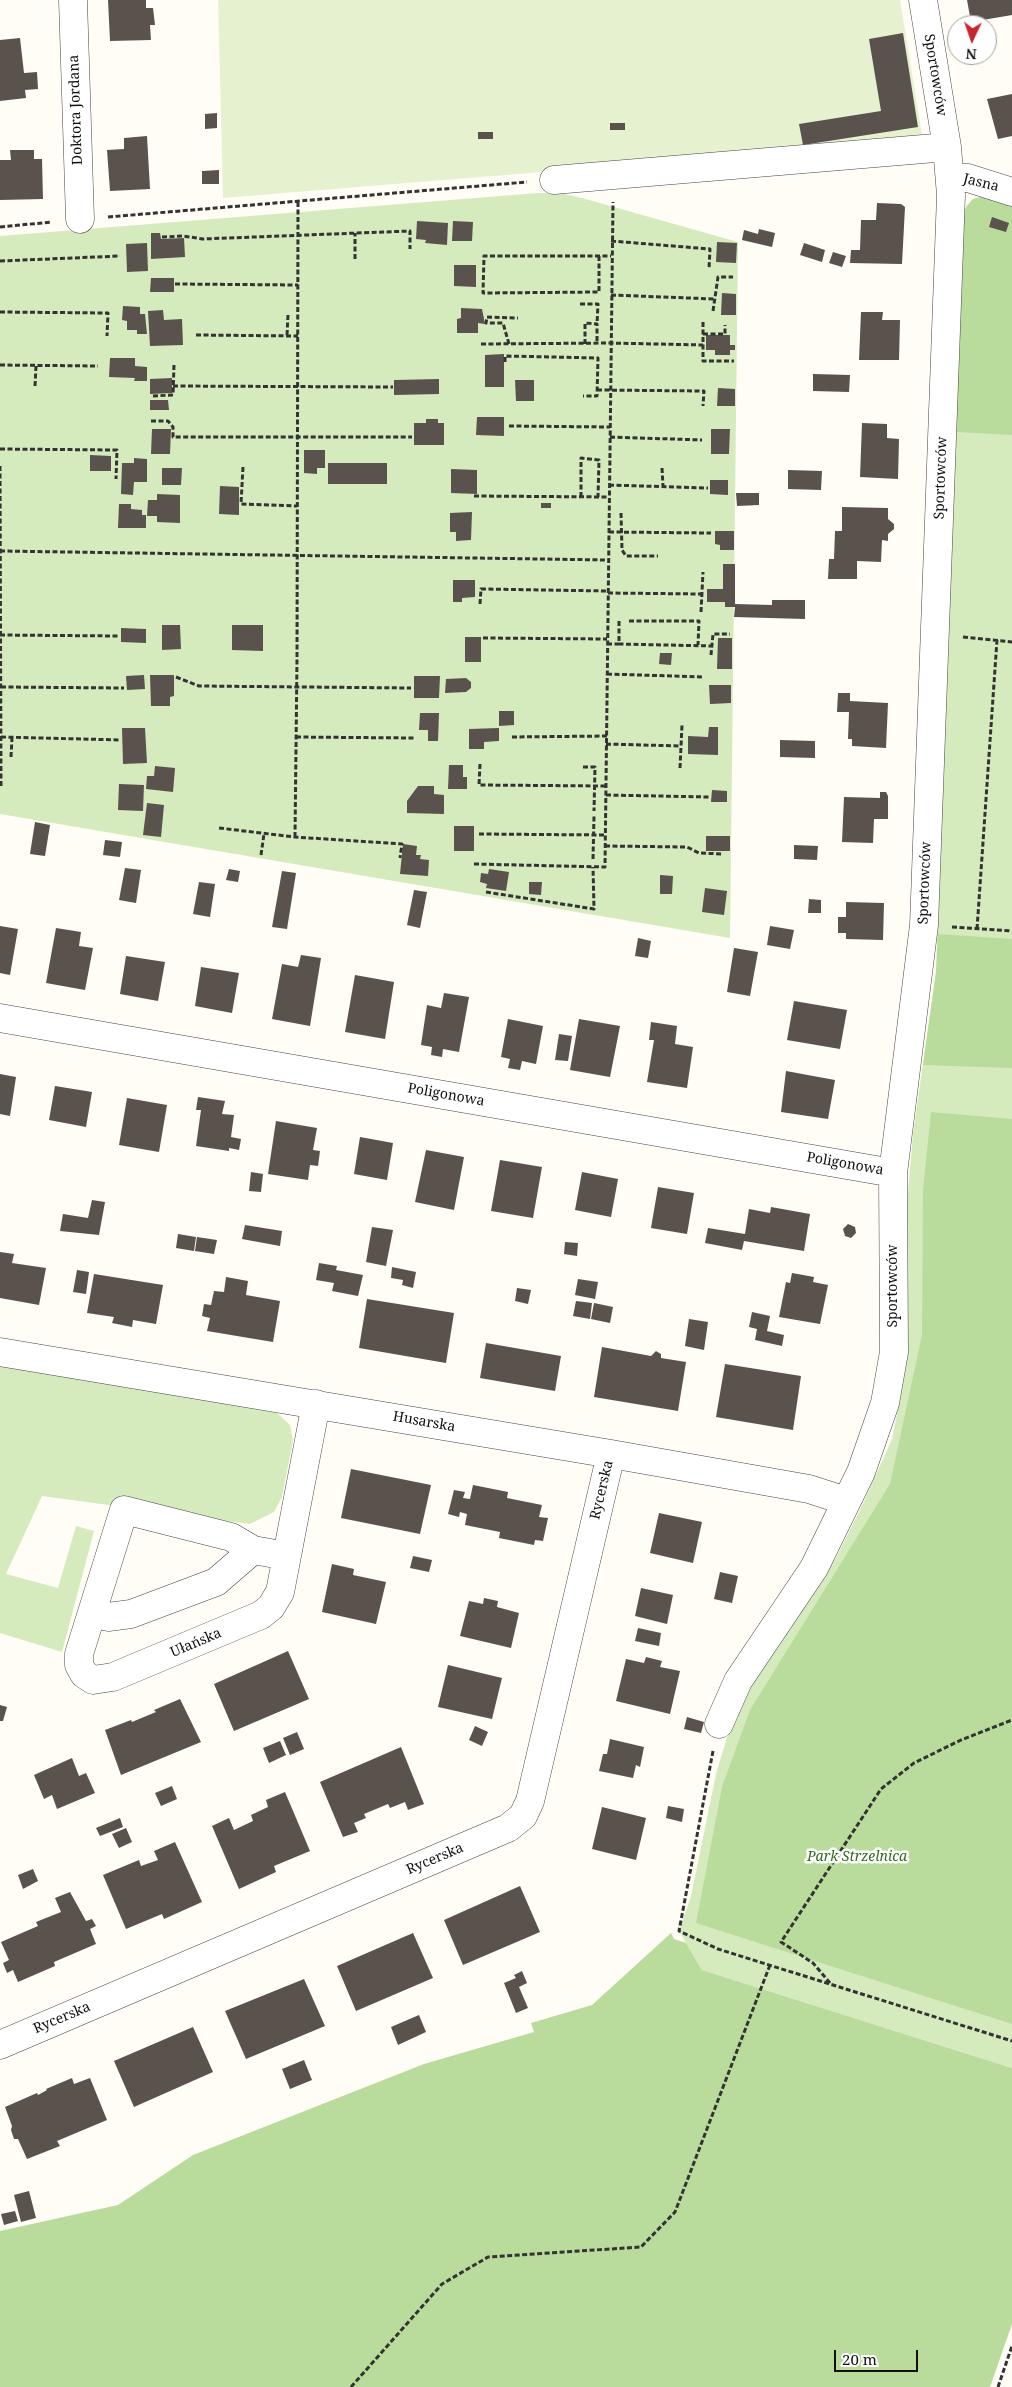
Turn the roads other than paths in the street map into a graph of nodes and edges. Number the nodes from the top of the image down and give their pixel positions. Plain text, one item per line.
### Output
1 (73, 0) edge
2 (923, 0) edge
3 (947, 148) junction
4 (950, 177) junction
5 (554, 180) road end
6 (1012, 192) edge
7 (80, 219) road end
8 (0, 1018) edge
9 (893, 1172) junction
10 (0, 1352) edge
11 (316, 1404) junction
12 (610, 1454) junction
13 (846, 1501) junction
14 (253, 1550) junction
15 (286, 1555) junction
16 (92, 1613) junction
17 (719, 1724) road end
18 (0, 2045) edge

1 - 7 street, Doktora Jordana
2 - 3 street, Sportowców
3 - 4 street, Sportowców
3 - 5 street
4 - 6 street, Jasna
4 - 9 street, Sportowców
8 - 9 street, Poligonowa
9 - 13 street, Sportowców
10 - 11 street, Husarska
11 - 12 street, Husarska
11 - 15 street, Ułańska
12 - 13 street, Husarska
12 - 18 street, Rycerska
13 - 17 street, Sportowców
14 - 15 street
14 - 16 street
14 - 16 street, Ułańska
15 - 16 street, Ułańska

